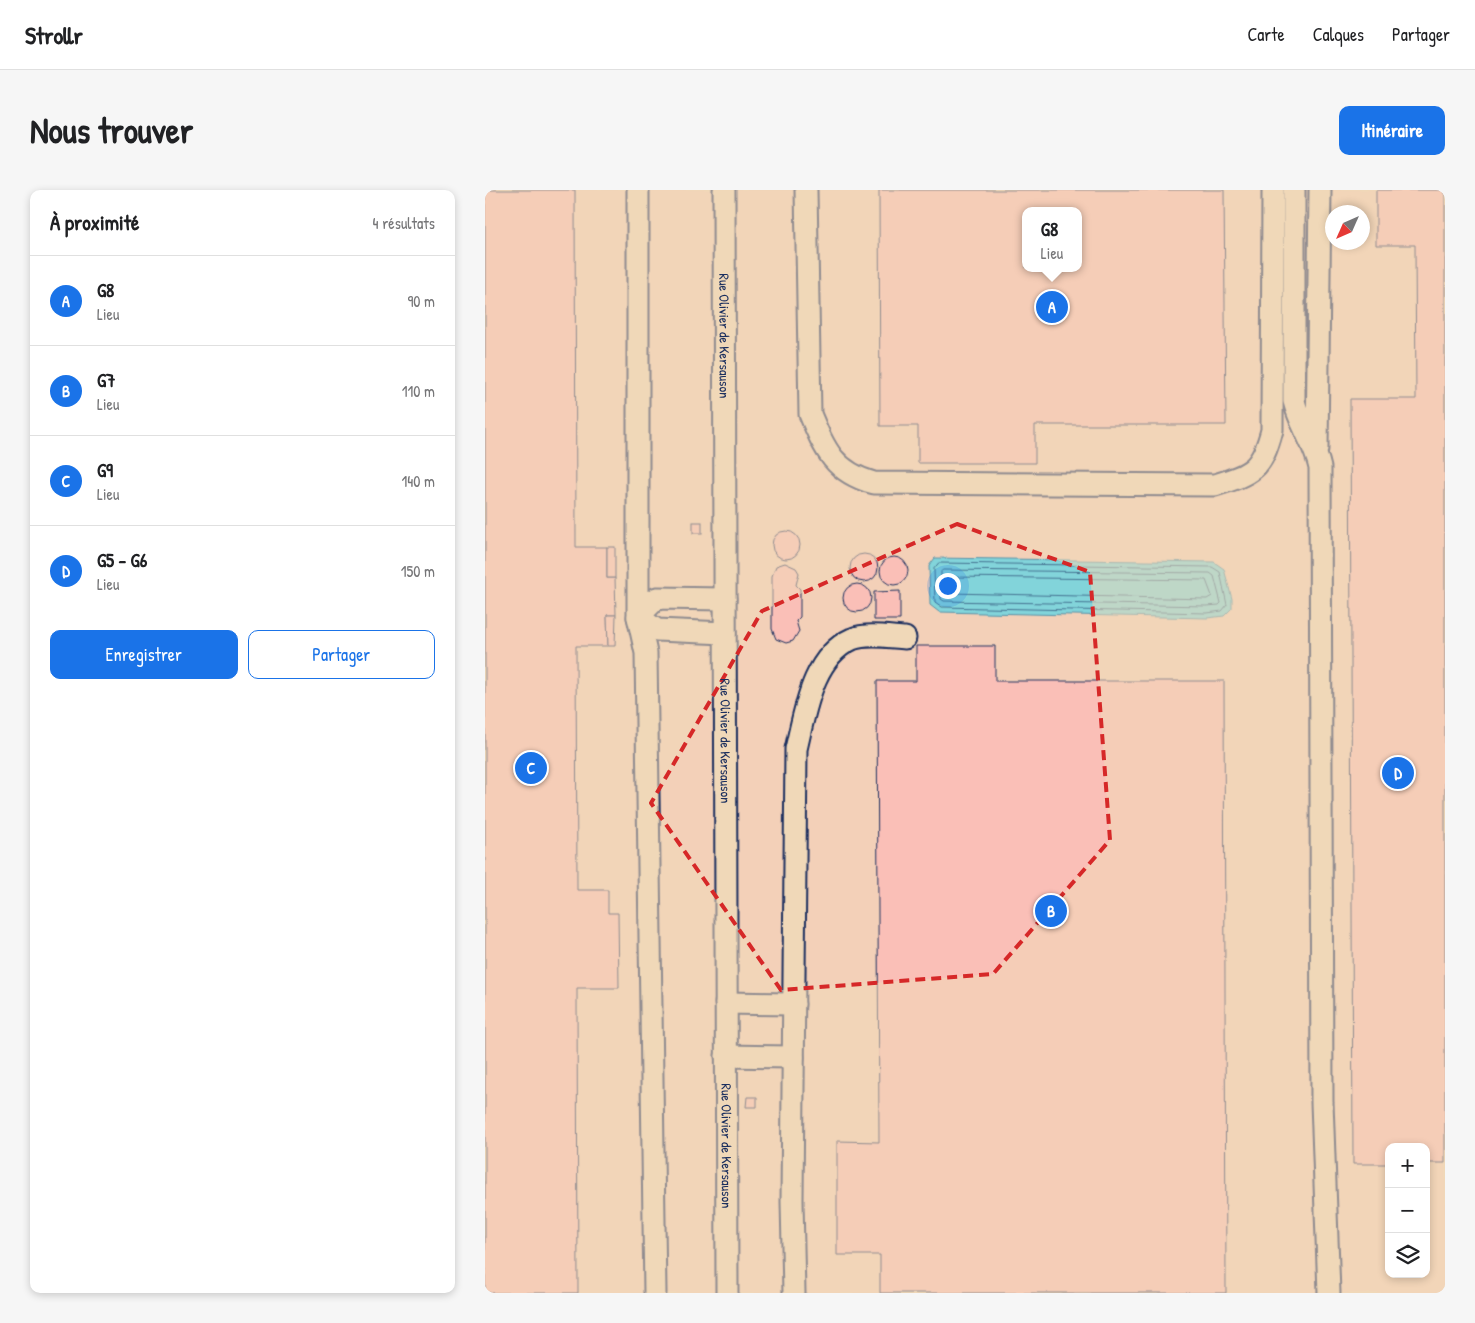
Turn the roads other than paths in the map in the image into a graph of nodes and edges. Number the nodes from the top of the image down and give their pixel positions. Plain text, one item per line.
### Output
1 (638, 190) edge
2 (724, 190) edge
3 (806, 190) edge
4 (1273, 190) edge
5 (1294, 190) edge
6 (1320, 190) edge
7 (1317, 451) junction
8 (725, 600) junction
9 (638, 617) junction
10 (725, 633) junction
11 (905, 638) dead end
12 (726, 1003) junction
13 (794, 1004) junction
14 (726, 1056) junction
15 (793, 1056) junction
16 (655, 1293) edge
17 (727, 1293) edge
18 (794, 1293) edge
19 (1329, 1293) edge

1 - 9 street
2 - 8 street, Rue Olivier de Kersauson
3 - 4 street
5 - 7 street
6 - 7 street
7 - 19 street
8 - 9 street
8 - 10 street, Rue Olivier de Kersauson
9 - 10 street
9 - 16 street
10 - 12 street, Rue Olivier de Kersauson
11 - 13 street
12 - 13 street
12 - 14 street, Rue Olivier de Kersauson
13 - 15 street
14 - 15 street
14 - 17 street, Rue Olivier de Kersauson
15 - 18 street

